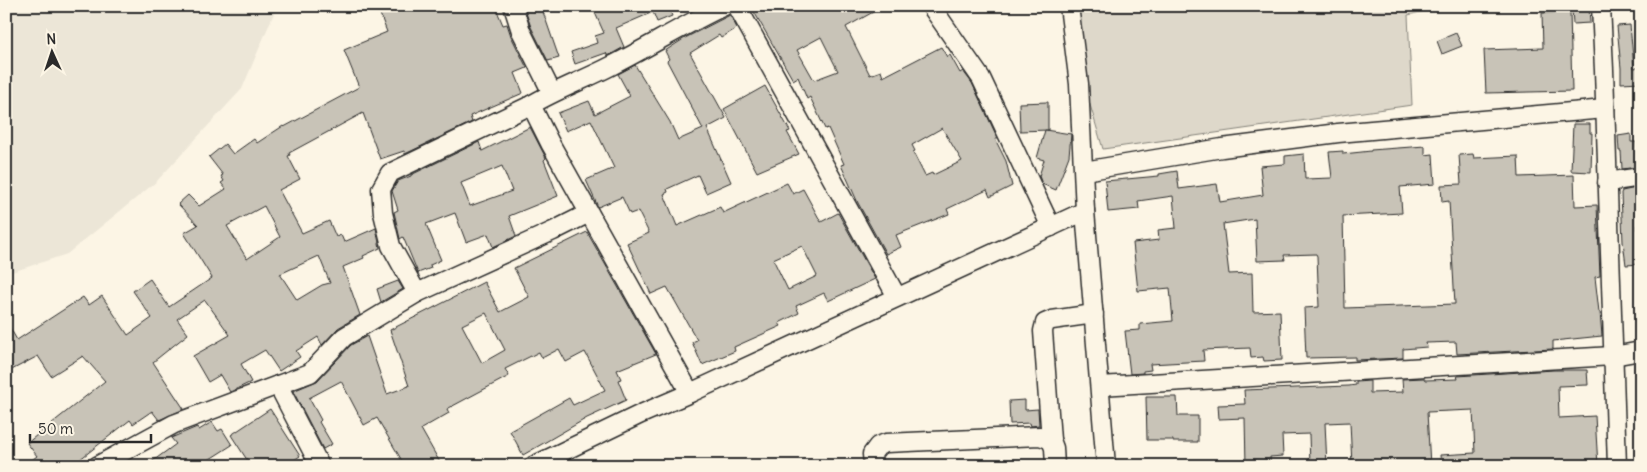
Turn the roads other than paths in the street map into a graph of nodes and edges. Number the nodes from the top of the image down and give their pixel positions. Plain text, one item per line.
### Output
1 (513, 6) edge
2 (724, 6) edge
3 (737, 6) edge
4 (931, 6) edge
5 (1070, 6) edge
6 (1601, 6) edge
7 (552, 93) junction
8 (531, 105) junction
9 (1605, 109) junction
10 (1084, 171) junction
11 (1641, 177) edge
12 (1607, 182) junction
13 (1085, 211) junction
14 (589, 213) junction
15 (1051, 227) junction
16 (418, 293) junction
17 (897, 297) junction
18 (1094, 314) junction
19 (1641, 351) edge
20 (1613, 356) junction
21 (278, 385) junction
22 (1100, 386) junction
23 (690, 393) junction
24 (1052, 440) junction
25 (97, 466) edge
26 (320, 466) edge
27 (533, 466) edge
28 (873, 466) edge
29 (1055, 466) edge
30 (1106, 466) edge
31 (1617, 466) edge

1 - 7 street
2 - 7 street
3 - 17 street
4 - 15 street
5 - 10 street
6 - 9 street
7 - 8 street
8 - 14 street
8 - 16 street
9 - 10 street
9 - 12 street
10 - 13 street
11 - 12 street
12 - 20 street
13 - 15 street
13 - 18 street
14 - 16 street
14 - 23 street
15 - 17 street
16 - 21 street
17 - 23 street
18 - 22 street
18 - 24 street
19 - 20 street
20 - 22 street
20 - 31 street
21 - 25 street
21 - 26 street
22 - 30 street
23 - 27 street
24 - 28 street
24 - 29 street

